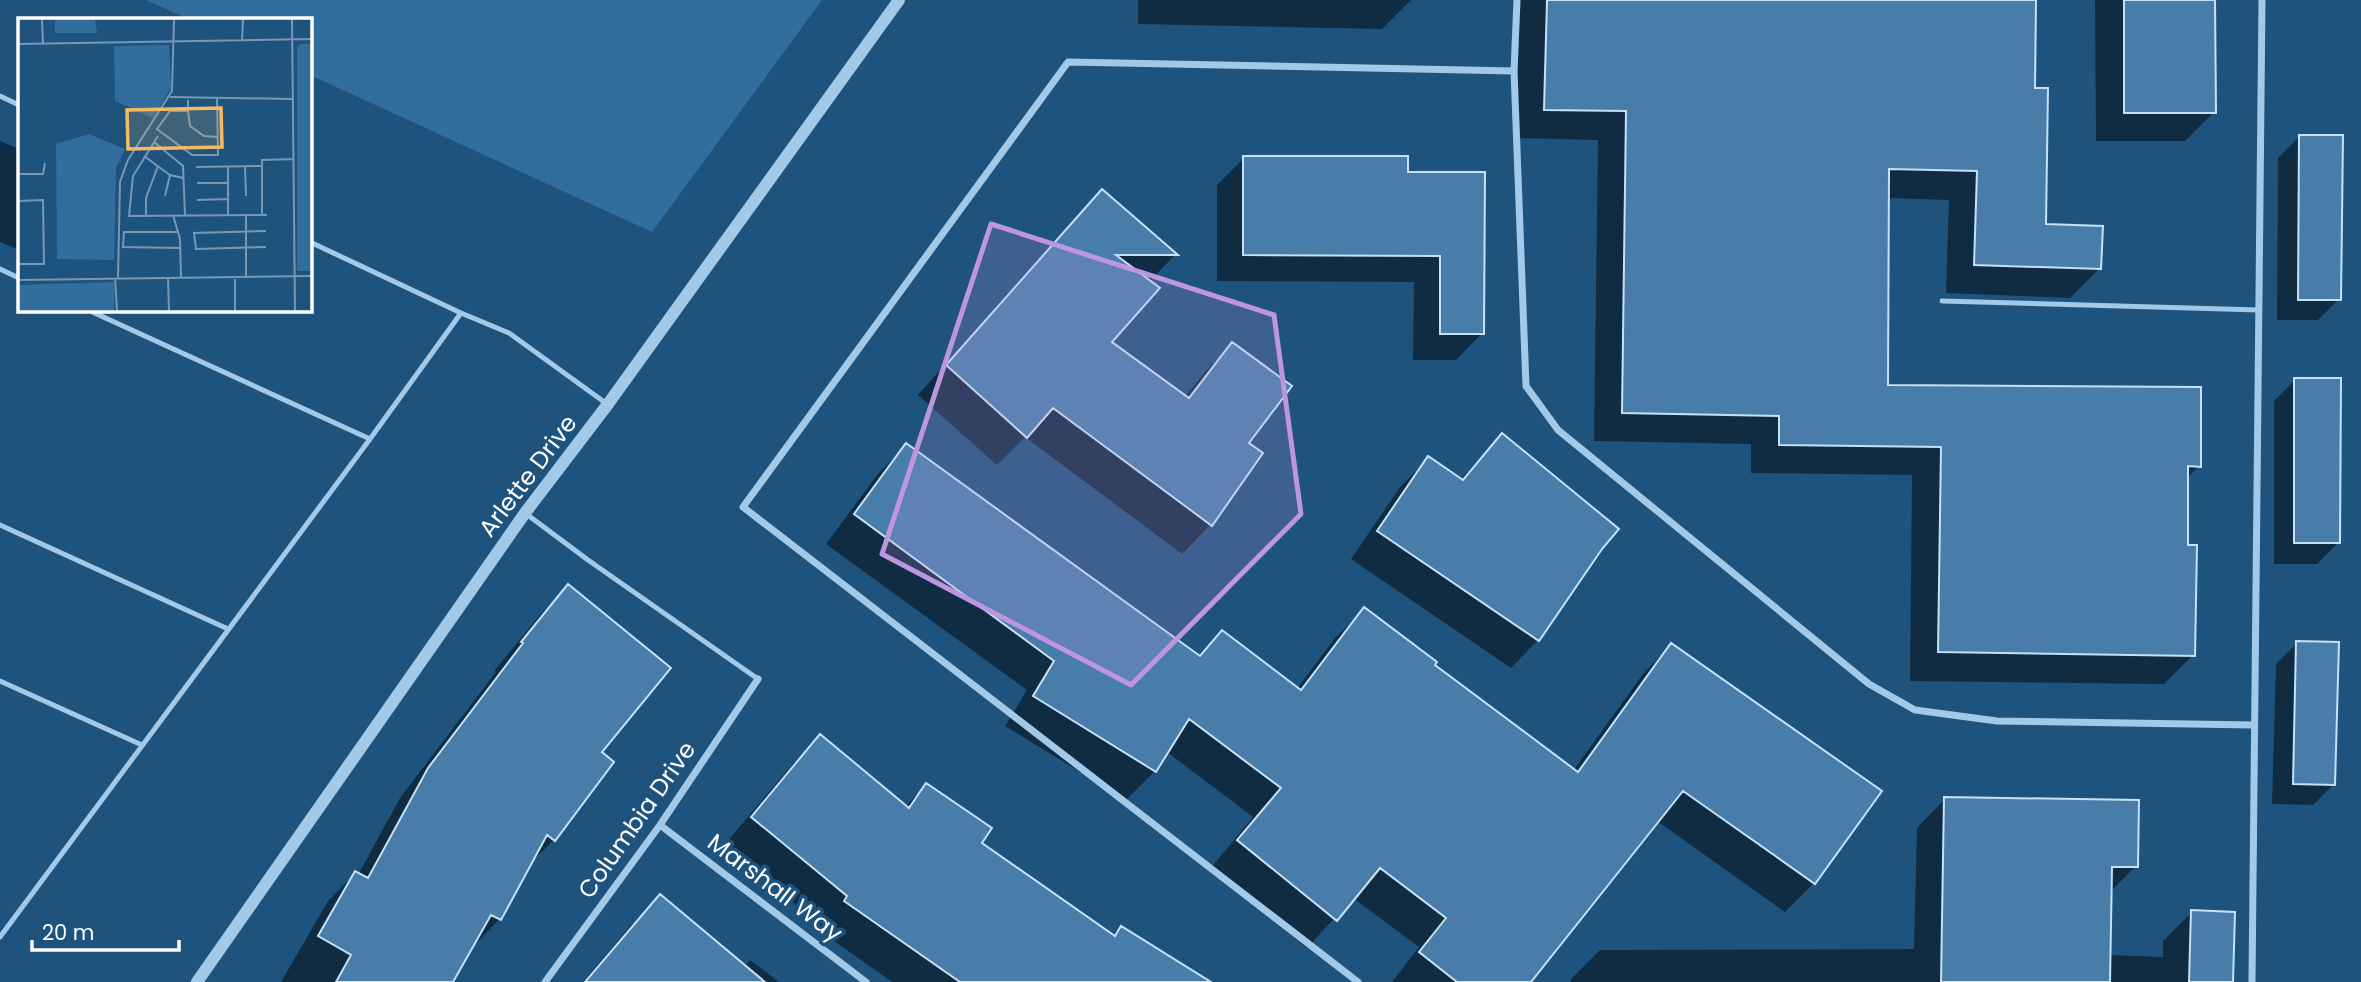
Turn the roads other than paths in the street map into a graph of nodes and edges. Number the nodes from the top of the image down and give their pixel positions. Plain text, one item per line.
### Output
1 (899, 0) edge
2 (1517, 0) edge
3 (2262, 0) edge
4 (1514, 71) junction
5 (0, 96) edge
6 (18, 105) edge
7 (312, 243) edge
8 (0, 270) edge
9 (18, 278) edge
10 (1942, 301) dead end
11 (2259, 310) junction
12 (92, 312) edge
13 (461, 313) junction
14 (608, 404) junction
15 (370, 439) junction
16 (525, 513) junction
17 (0, 525) edge
18 (228, 629) junction
19 (758, 678) joint
20 (0, 681) edge
21 (2254, 725) junction
22 (142, 745) junction
23 (660, 825) junction
24 (0, 937) edge
25 (197, 982) edge
26 (545, 982) edge
27 (866, 982) edge
28 (1358, 982) edge
29 (2252, 982) edge

1 - 14 street, Arlette Drive
2 - 4 street
3 - 11 street
4 - 21 street
4 - 28 street
5 - 6 lane
7 - 13 lane
8 - 9 lane
10 - 11 lane
11 - 21 street
12 - 15 lane
13 - 14 lane
13 - 15 lane
14 - 16 street, Arlette Drive
15 - 18 lane
16 - 19 lane
16 - 25 street, Arlette Drive
17 - 18 lane
18 - 22 lane
19 - 23 street, Columbia Drive
20 - 22 lane
21 - 29 street
22 - 24 lane
23 - 26 street, Columbia Drive
23 - 27 street, Marshall Way

